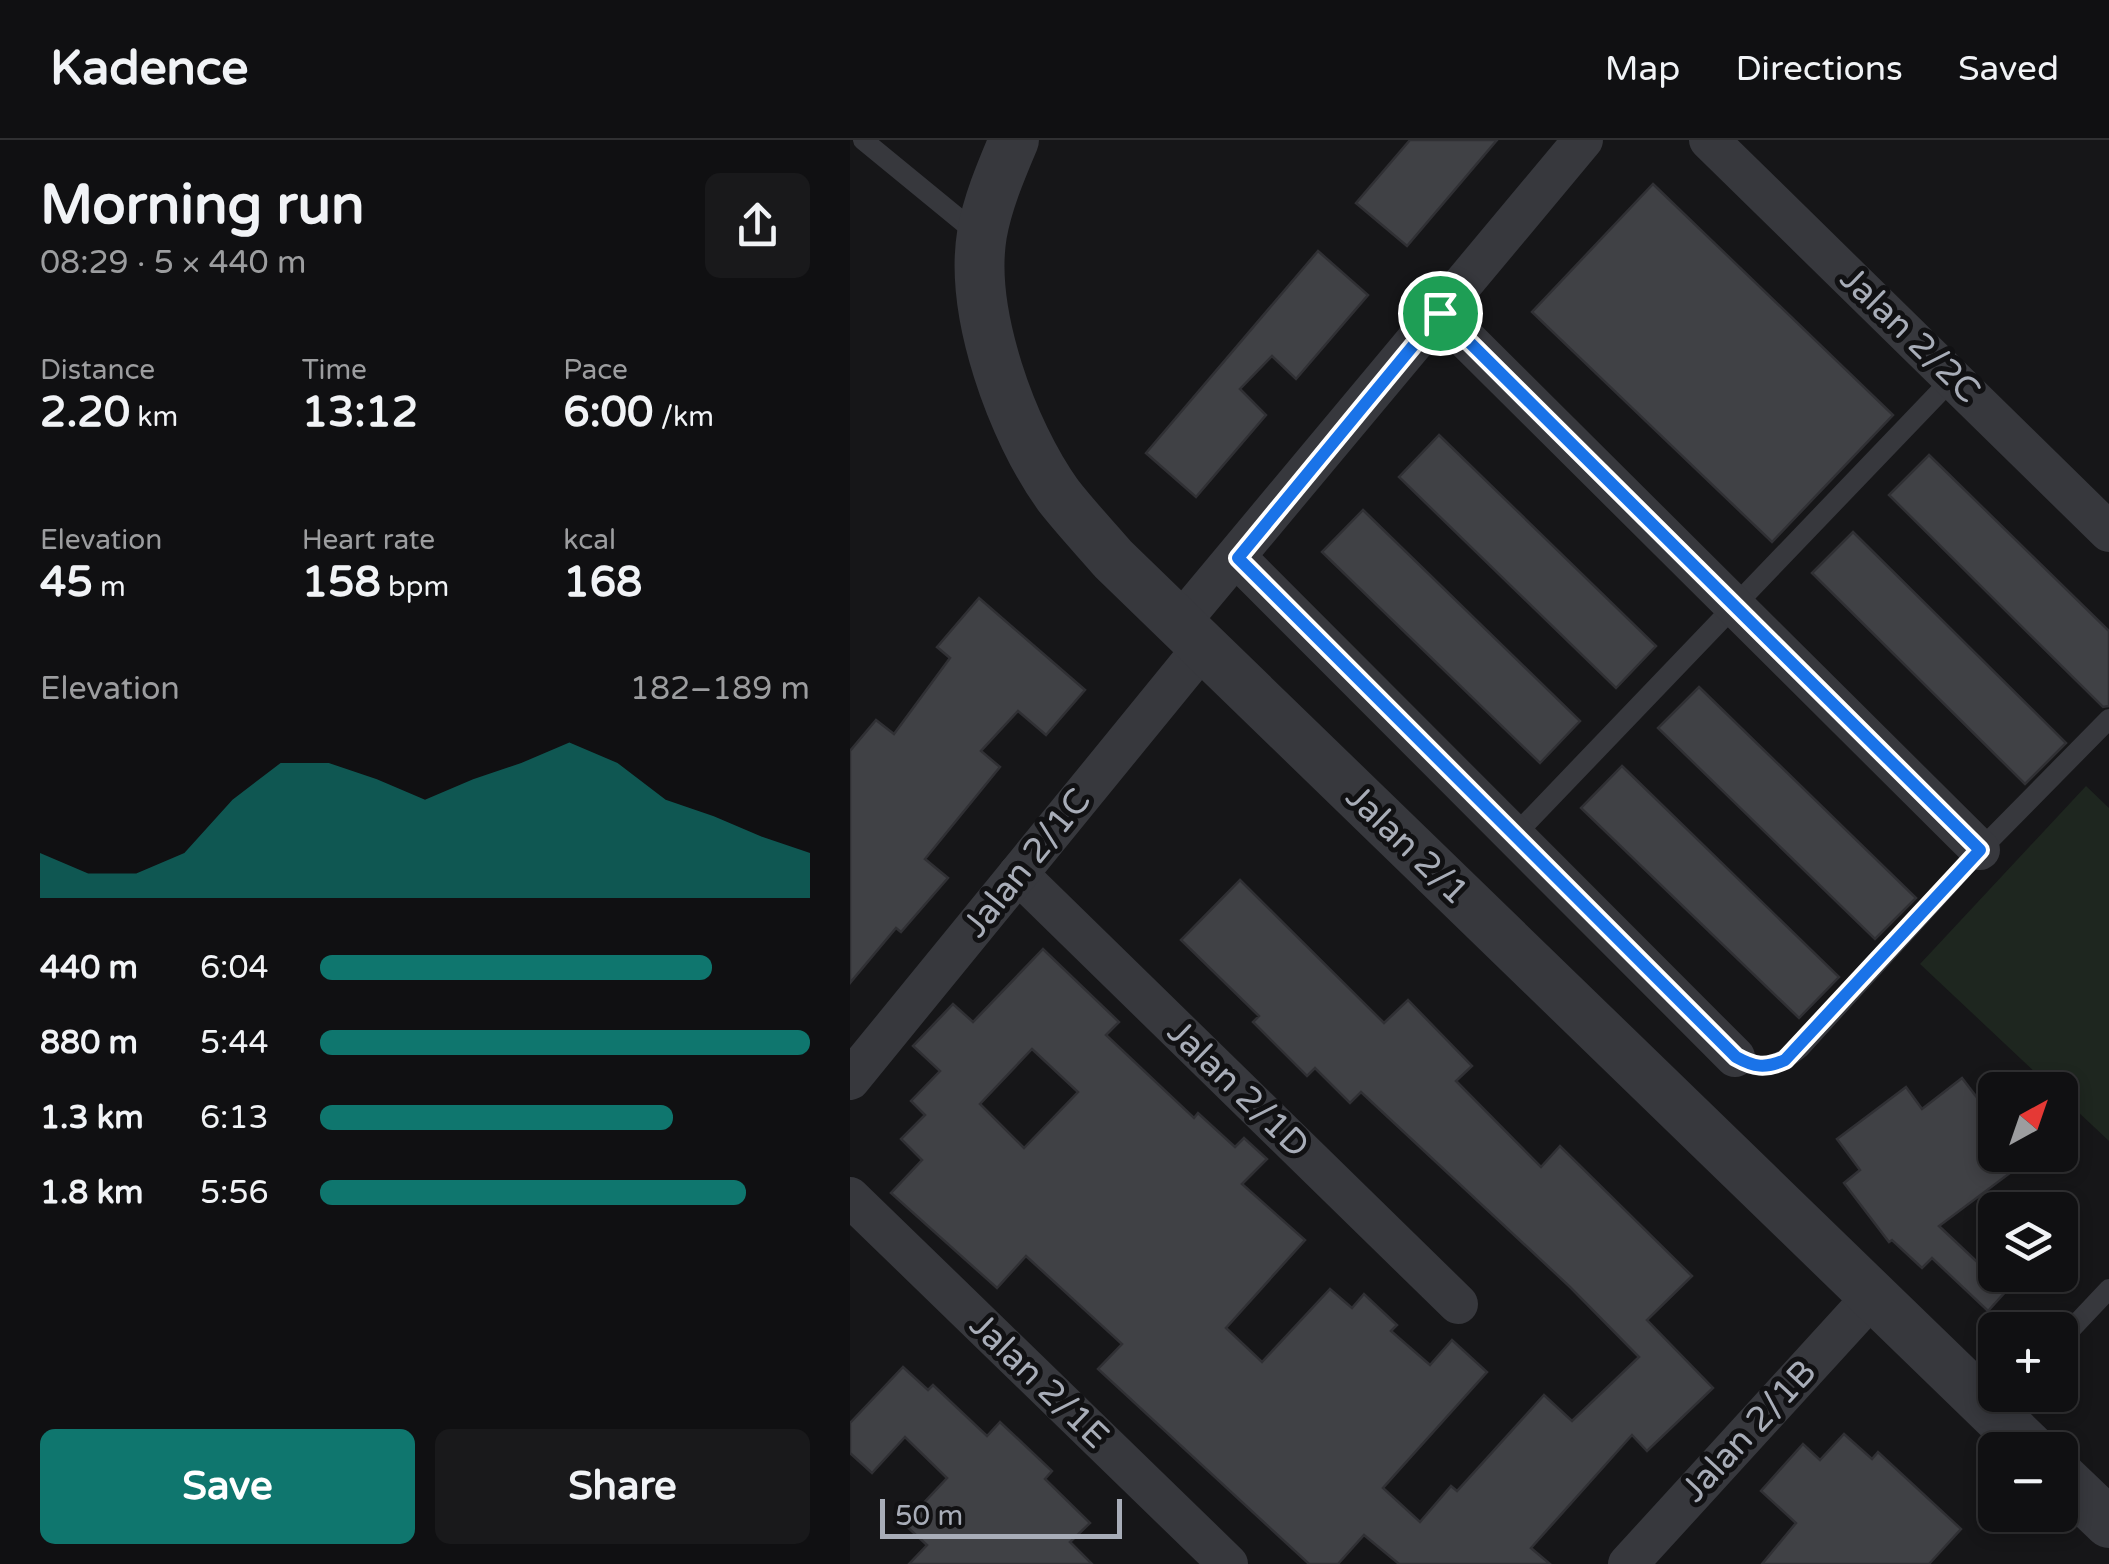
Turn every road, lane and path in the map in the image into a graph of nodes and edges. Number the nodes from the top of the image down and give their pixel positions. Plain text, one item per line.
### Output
1 (863, 140) edge
2 (1014, 140) edge
3 (1583, 140) edge
4 (1709, 140) edge
5 (982, 237) junction
6 (1440, 313) junction
7 (1954, 377) junction
8 (2109, 532) edge
9 (1238, 558) junction
10 (1734, 606) junction
11 (1192, 635) junction
12 (2109, 719) edge
13 (1515, 834) junction
14 (1980, 850) junction
15 (1018, 874) junction
16 (1736, 1057) joint
17 (850, 1080) edge
18 (850, 1197) edge
19 (2109, 1289) edge
20 (1871, 1298) junction
21 (1458, 1304) dead end
22 (2078, 1322) edge
23 (1978, 1388) edge
24 (2002, 1412) edge
25 (2018, 1432) edge
26 (2078, 1493) edge
27 (2109, 1523) edge
28 (1228, 1564) edge
29 (1628, 1564) edge

1 - 5 lane
2 - 5 street, Jalan 2/1
3 - 6 street, Jalan 2/1C
4 - 7 street, Jalan 2/2C
5 - 11 street, Jalan 2/1
6 - 9 street, Jalan 2/1C
6 - 10 street
7 - 8 street, Jalan 2/2C
7 - 10 lane
9 - 11 street, Jalan 2/1C
9 - 13 street
10 - 13 lane
10 - 14 street
11 - 15 street, Jalan 2/1C
11 - 20 street, Jalan 2/1
12 - 14 lane
13 - 16 street
14 - 16 lane
15 - 17 street, Jalan 2/1C
15 - 21 street, Jalan 2/1D
18 - 28 street, Jalan 2/1E
19 - 22 lane
20 - 23 street, Jalan 2/1
20 - 29 street, Jalan 2/1B
24 - 25 street, Jalan 2/1
26 - 27 street

